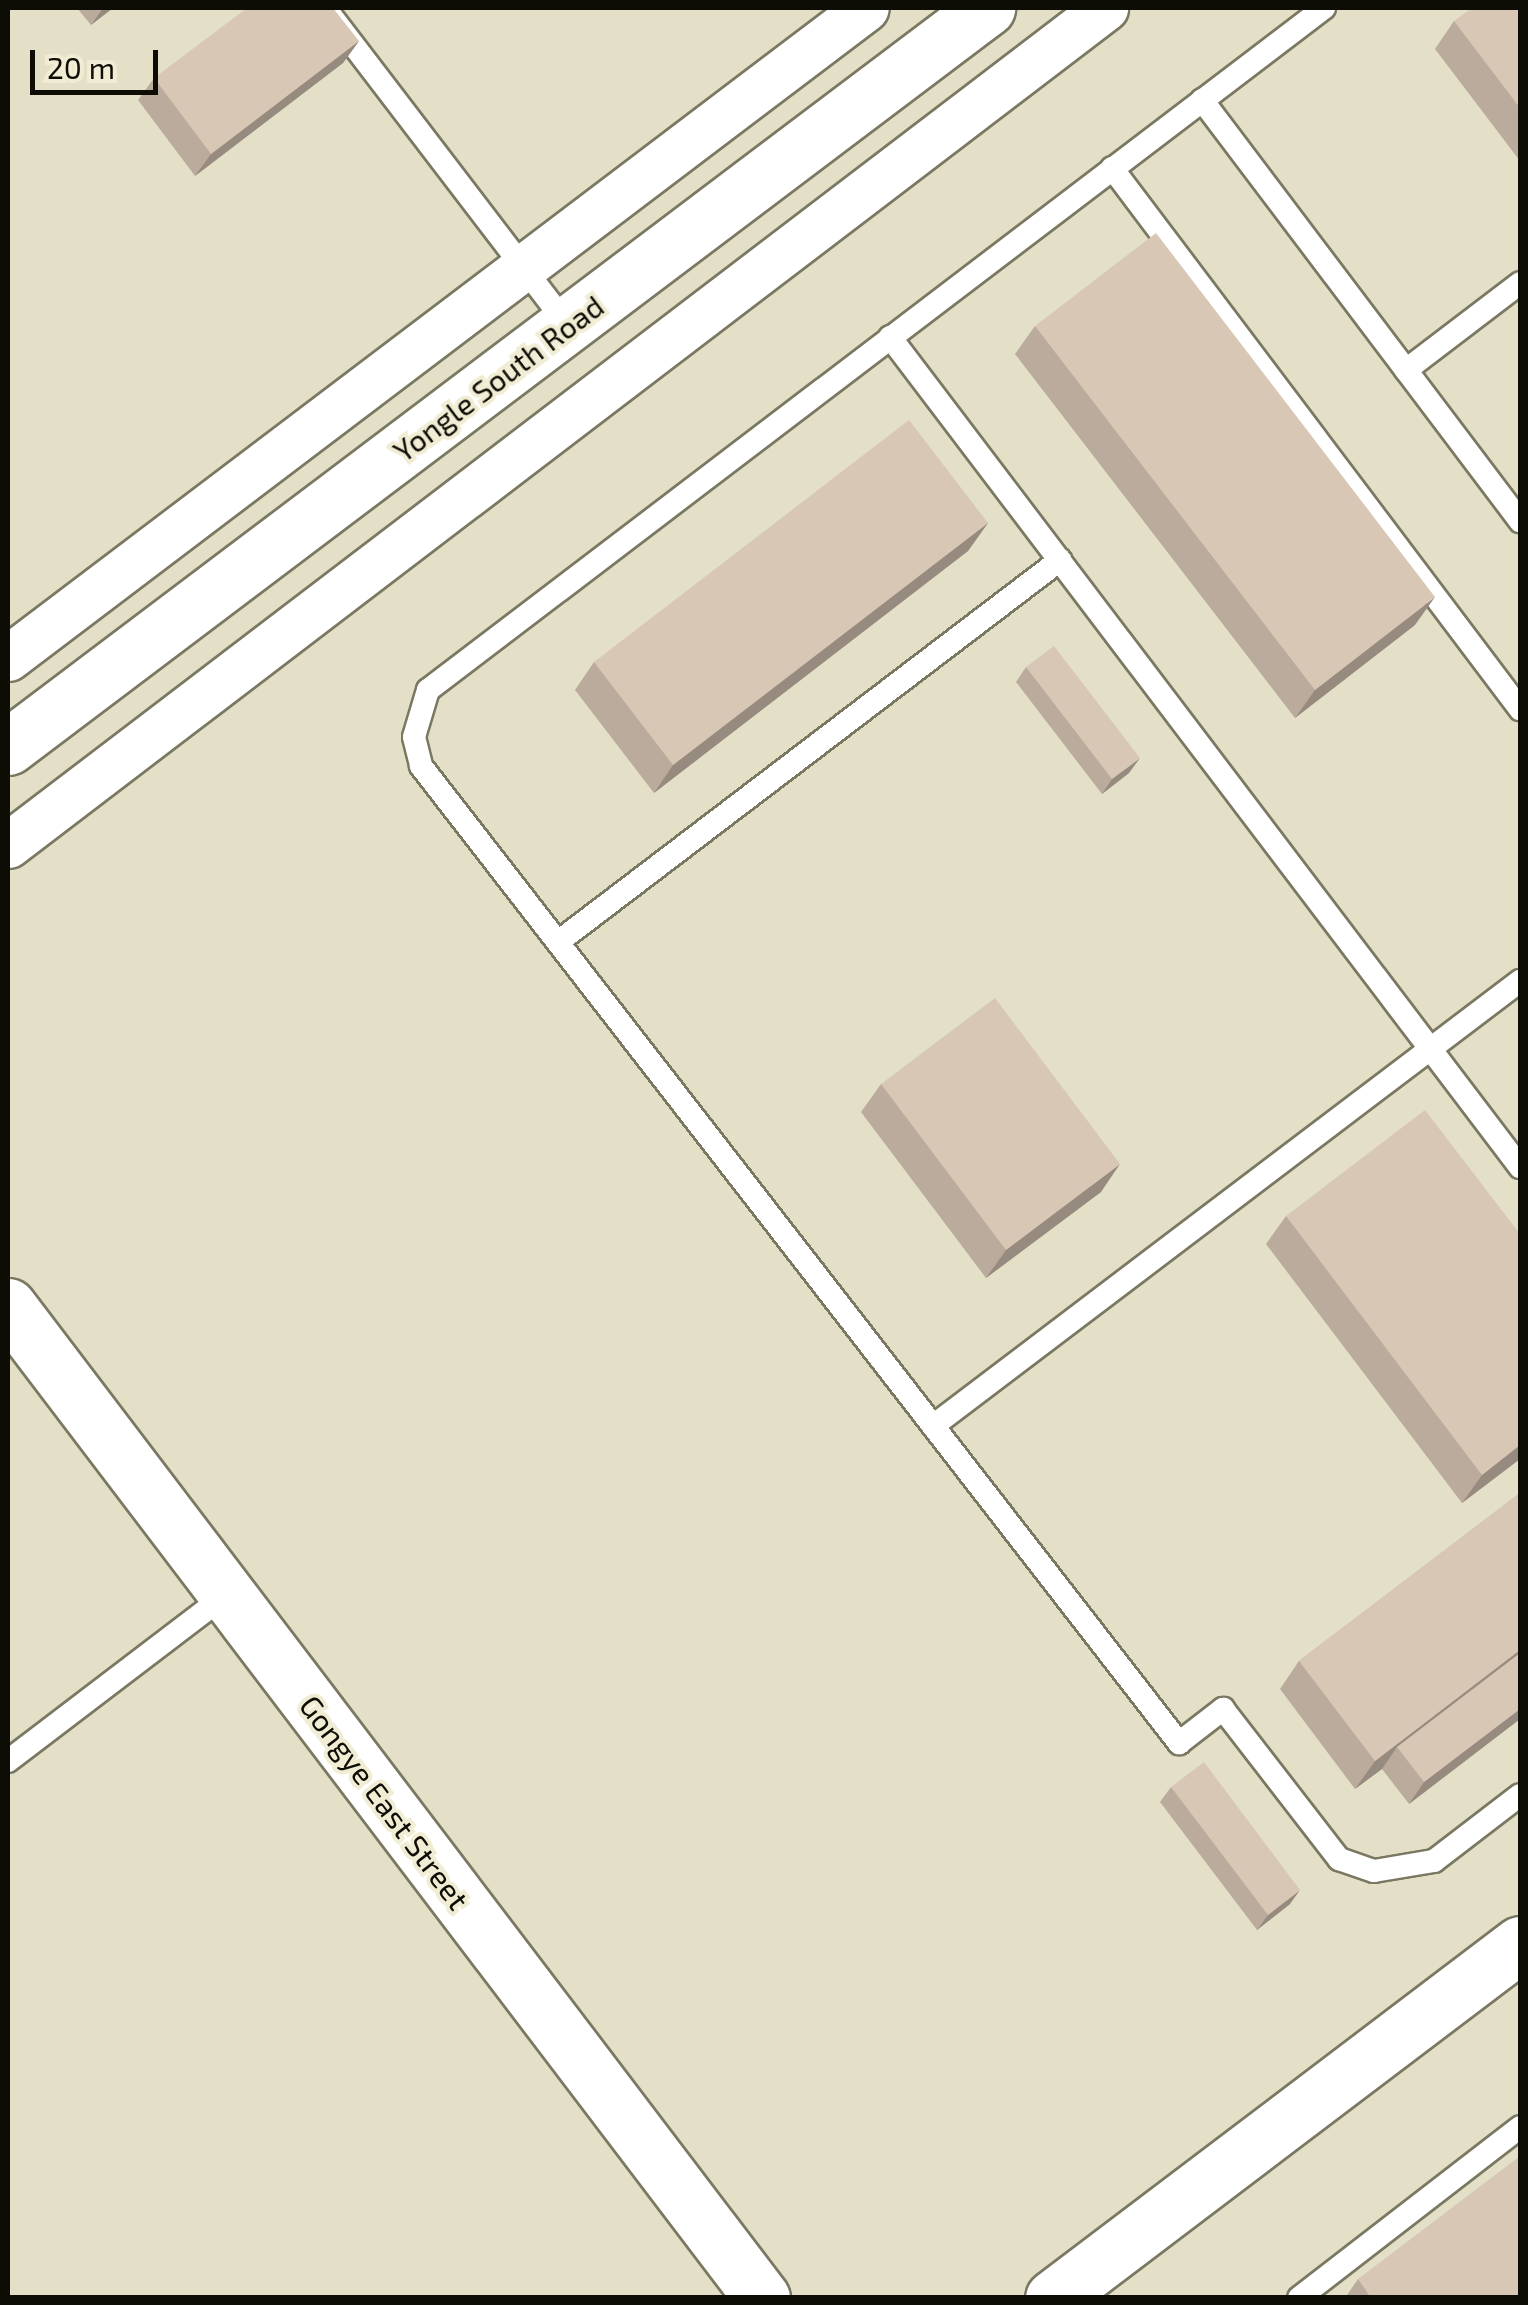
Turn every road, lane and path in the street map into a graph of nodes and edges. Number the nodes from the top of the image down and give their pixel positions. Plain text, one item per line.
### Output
1 (325, 8) edge
2 (866, 8) edge
3 (987, 8) edge
4 (1105, 8) edge
5 (1324, 8) edge
6 (1202, 100) junction
7 (1112, 168) junction
8 (523, 268) junction
9 (1520, 283) edge
10 (568, 326) junction
11 (890, 337) junction
12 (1406, 370) junction
13 (1520, 521) edge
14 (1060, 560) junction
15 (8, 658) edge
16 (1520, 709) edge
17 (8, 746) edge
18 (8, 845) edge
19 (558, 942) junction
20 (1520, 981) edge
21 (1431, 1049) junction
22 (1520, 1167) edge
23 (8, 1306) edge
24 (933, 1426) junction
25 (227, 1594) junction
26 (8, 1761) edge
27 (1520, 1795) edge
28 (1520, 1944) edge
29 (1520, 2127) edge
30 (762, 2298) edge
31 (1052, 2298) edge
32 (1299, 2298) edge

1 - 8 lane
2 - 8 street
3 - 10 main road, Yongle South Road
4 - 18 street
5 - 6 lane
6 - 7 lane
6 - 12 lane
7 - 11 lane
7 - 16 lane
8 - 10 lane
8 - 15 street
9 - 12 lane
10 - 17 main road, Yongle South Road
11 - 14 lane
11 - 19 lane
12 - 13 lane
14 - 19 lane
14 - 21 lane
19 - 24 lane
20 - 21 lane
21 - 22 lane
21 - 24 lane
23 - 25 main road, Gongye East Street
24 - 27 lane
25 - 26 lane
25 - 30 main road, Gongye East Street
28 - 31 main road
29 - 32 lane

